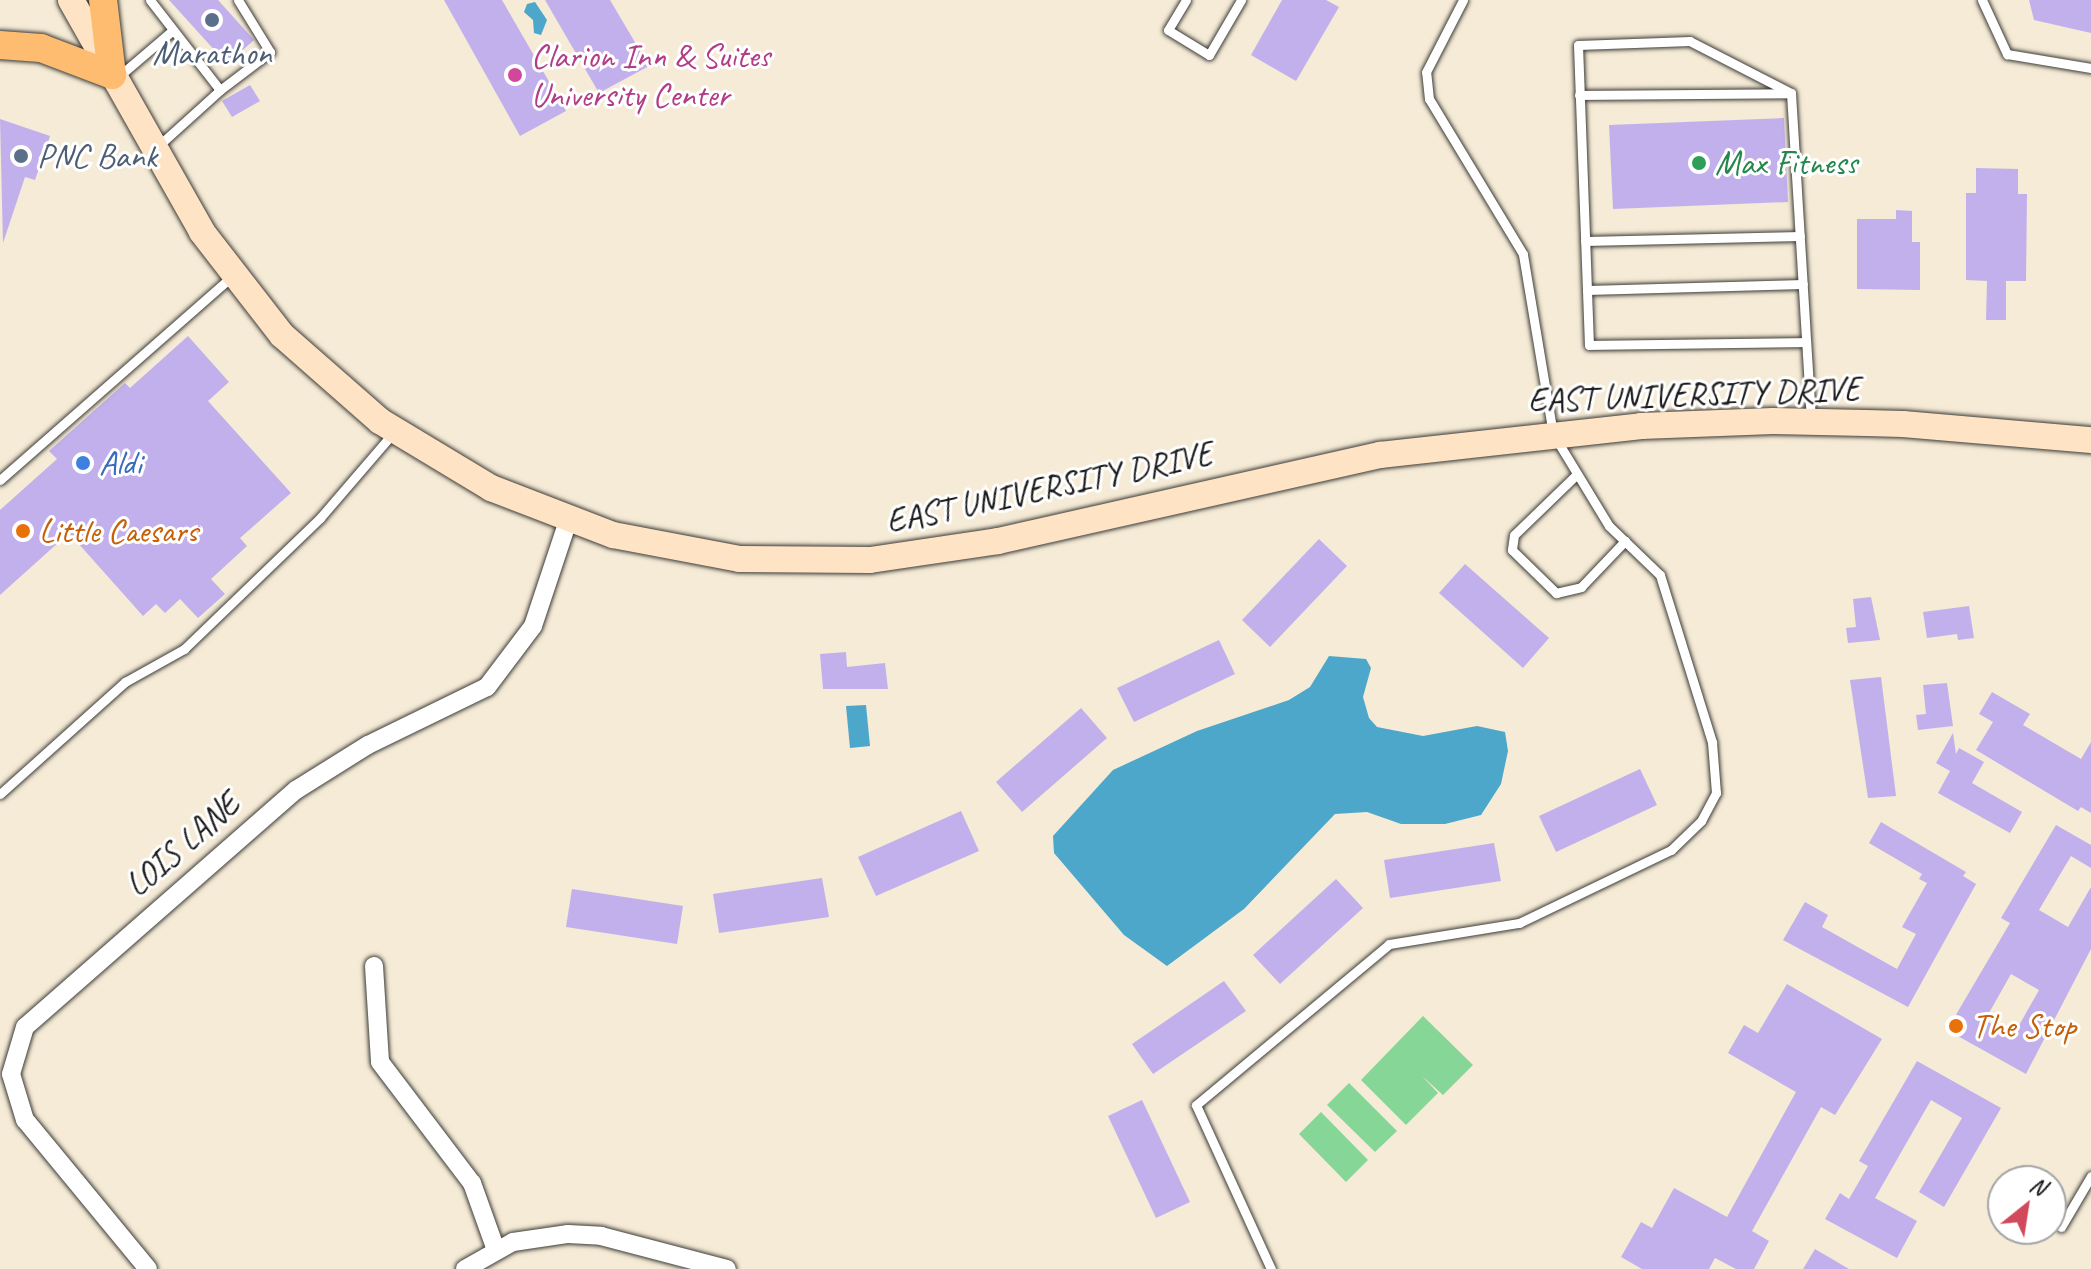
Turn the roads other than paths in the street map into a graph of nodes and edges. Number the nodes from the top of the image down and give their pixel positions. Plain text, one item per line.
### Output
1 (71, 0) edge
2 (103, 0) edge
3 (150, 0) edge
4 (238, 0) edge
5 (1186, 0) edge
6 (1241, 0) edge
7 (1463, 0) edge
8 (1982, 0) edge
9 (173, 30) junction
10 (0, 45) edge
11 (2091, 68) edge
12 (113, 78) junction
13 (220, 90) junction
14 (1791, 93) junction
15 (1579, 95) junction
16 (154, 149) junction
17 (1800, 236) junction
18 (1585, 241) junction
19 (233, 276) junction
20 (1803, 284) junction
21 (1587, 290) junction
22 (1806, 342) junction
23 (1811, 422) junction
24 (395, 430) junction
25 (1553, 434) junction
26 (2091, 440) edge
27 (1576, 475) junction
28 (0, 480) edge
29 (569, 518) junction
30 (1625, 541) junction
31 (0, 794) edge
32 (374, 966) dead end
33 (2091, 1176) edge
34 (2067, 1217) edge
35 (496, 1250) junction
36 (148, 1269) edge
37 (465, 1269) edge
38 (727, 1269) edge
39 (1271, 1269) edge

1 - 12 main road, EAST UNIVERSITY DRIVE
2 - 12 main road
3 - 9 lane
4 - 13 lane
5 - 6 lane
7 - 25 lane
8 - 11 lane
9 - 12 lane
9 - 13 lane
10 - 12 main road
12 - 16 main road, EAST UNIVERSITY DRIVE
13 - 16 lane
14 - 15 lane
14 - 15 lane
14 - 17 lane
15 - 18 lane
16 - 19 main road, EAST UNIVERSITY DRIVE
17 - 18 lane
17 - 20 lane
18 - 21 lane
19 - 24 main road, EAST UNIVERSITY DRIVE
19 - 28 lane
20 - 21 lane
20 - 22 lane
21 - 22 lane
22 - 23 lane
23 - 25 main road, EAST UNIVERSITY DRIVE
23 - 26 main road, EAST UNIVERSITY DRIVE
24 - 29 main road, EAST UNIVERSITY DRIVE
24 - 31 lane
25 - 27 lane
25 - 29 main road, EAST UNIVERSITY DRIVE
27 - 30 lane
27 - 30 lane
29 - 36 street, LOIS LANE
30 - 39 lane
32 - 35 street
33 - 34 lane
35 - 37 street
35 - 38 street

